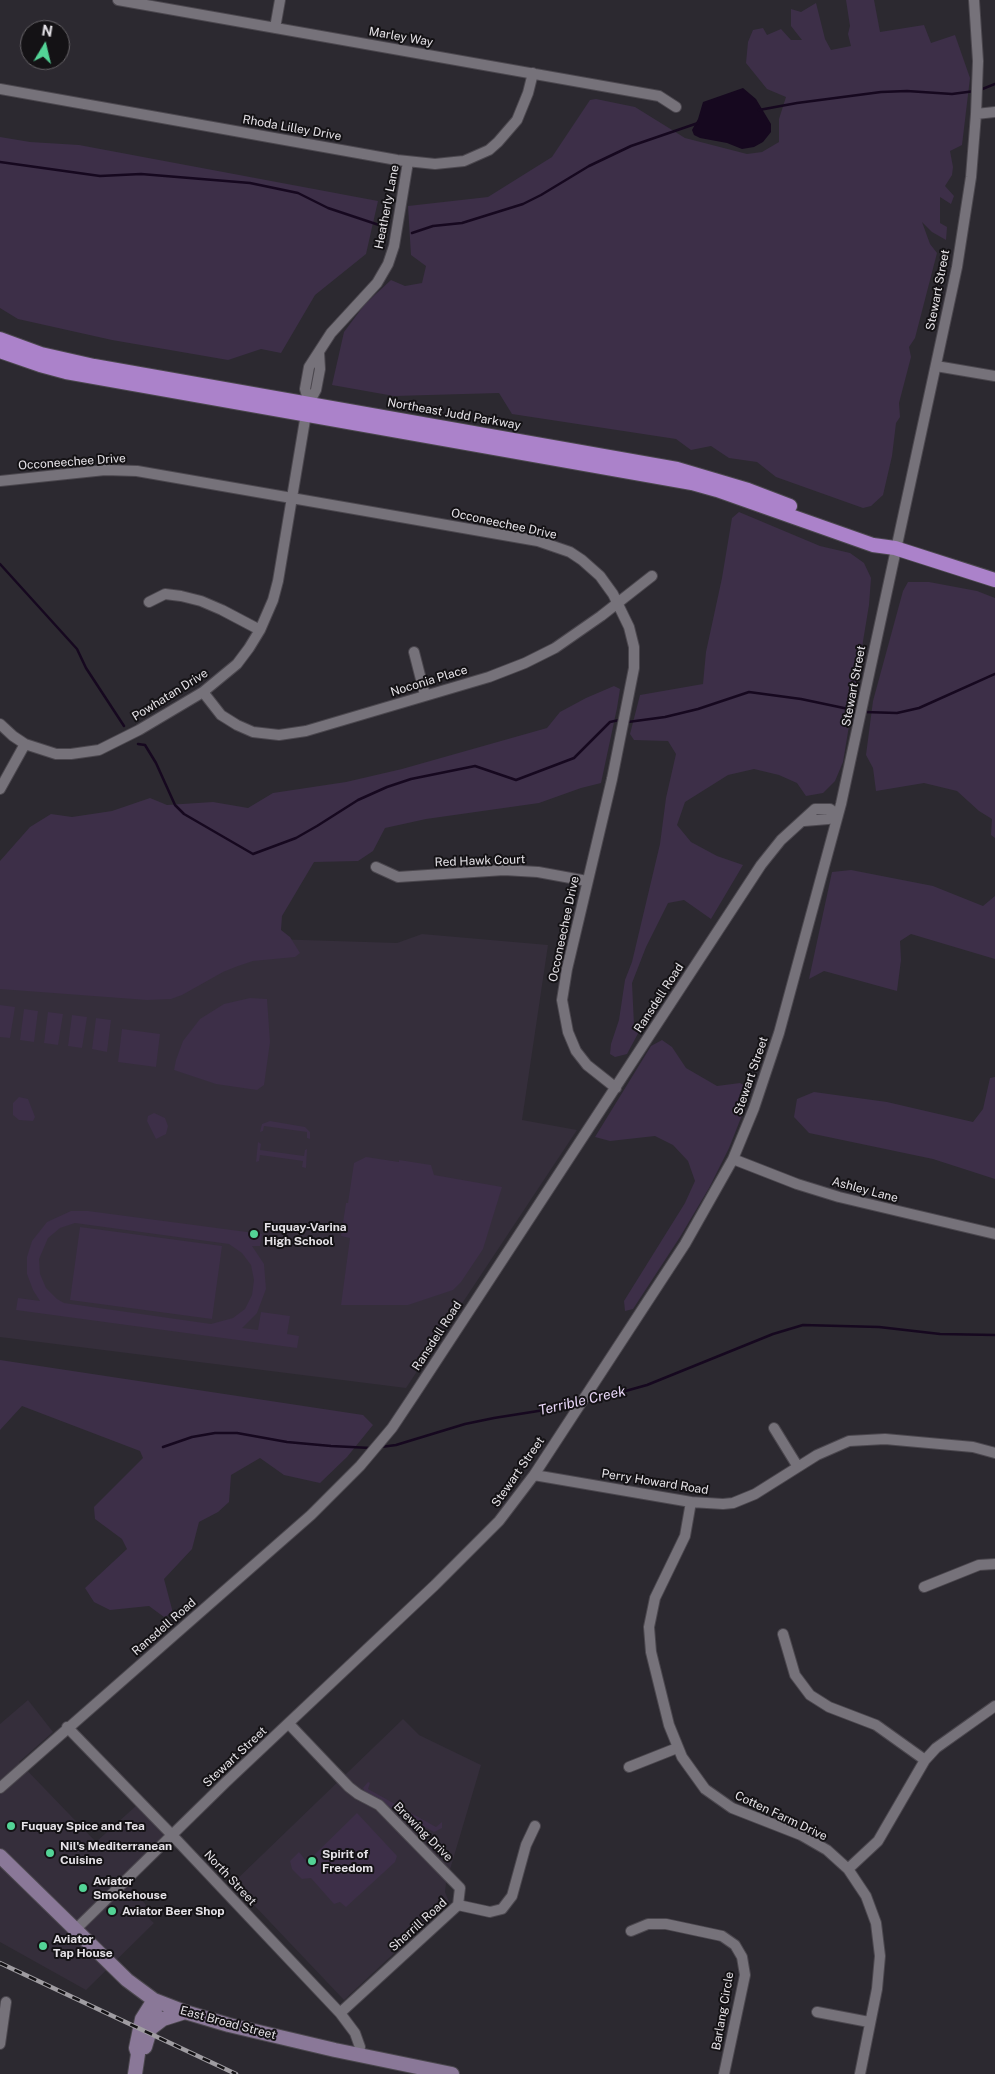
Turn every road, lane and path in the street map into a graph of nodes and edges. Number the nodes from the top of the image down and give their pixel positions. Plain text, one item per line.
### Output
1 (118, 0) edge
2 (280, 0) edge
3 (974, 0) edge
4 (275, 28) junction
5 (533, 74) junction
6 (0, 89) edge
7 (676, 107) dead end
8 (995, 112) edge
9 (976, 114) junction
10 (408, 162) junction
11 (0, 339) edge
12 (0, 351) edge
13 (936, 366) junction
14 (995, 376) edge
15 (307, 409) junction
16 (0, 481) edge
17 (292, 497) junction
18 (895, 548) junction
19 (652, 576) dead end
20 (995, 580) edge
21 (149, 602) dead end
22 (617, 602) junction
23 (260, 630) junction
24 (414, 652) dead end
25 (203, 692) junction
26 (425, 695) junction
27 (0, 724) edge
28 (25, 744) junction
29 (0, 789) edge
30 (838, 815) junction
31 (376, 867) dead end
32 (587, 881) junction
33 (616, 1088) junction
34 (733, 1159) junction
35 (995, 1234) edge
36 (774, 1428) dead end
37 (995, 1453) edge
38 (798, 1467) junction
39 (534, 1475) junction
40 (691, 1502) junction
41 (995, 1564) edge
42 (924, 1587) dead end
43 (783, 1634) dead end
44 (995, 1706) edge
45 (289, 1724) junction
46 (67, 1727) junction
47 (677, 1748) junction
48 (925, 1760) junction
49 (629, 1767) dead end
50 (0, 1788) edge
51 (535, 1826) dead end
52 (171, 1834) junction
53 (0, 1856) edge
54 (848, 1869) junction
55 (458, 1905) junction
56 (75, 1930) junction
57 (631, 1931) dead end
58 (154, 2000) junction
59 (6, 2002) dead end
60 (185, 2012) junction
61 (817, 2012) dead end
62 (340, 2013) junction
63 (869, 2022) junction
64 (150, 2029) junction
65 (0, 2044) edge
66 (138, 2054) junction
67 (358, 2055) junction
68 (135, 2074) edge
69 (452, 2074) edge
70 (724, 2074) edge
71 (860, 2074) edge

1 - 4 street, Marley Way
2 - 4 street
3 - 9 street, Stewart Street
4 - 5 street, Marley Way
5 - 7 street, Marley Way
5 - 10 street, Rhoda Lilley Drive
6 - 10 street, Rhoda Lilley Drive
8 - 9 street
9 - 13 street, Stewart Street
10 - 15 street, Heatherly Lane
11 - 15 highway, Northeast Judd Parkway
12 - 15 highway, Northeast Judd Parkway
13 - 14 street
13 - 18 street, Stewart Street
15 - 17 street, Powhatan Drive
15 - 18 highway, Northeast Judd Parkway
16 - 17 street, Occoneechee Drive
17 - 22 street, Occoneechee Drive
17 - 23 street, Powhatan Drive
18 - 20 highway, Northeast Judd Parkway
18 - 30 street, Stewart Street
19 - 22 street, Noconia Place
21 - 23 street
22 - 26 street, Noconia Place
22 - 32 street, Occoneechee Drive
23 - 25 street, Powhatan Drive
24 - 26 street
25 - 26 street, Noconia Place
25 - 28 street, Powhatan Drive
27 - 28 street, Powhatan Drive
28 - 29 street
30 - 33 street, Ransdell Road
30 - 34 street, Stewart Street
31 - 32 street, Red Hawk Court
32 - 33 street, Occoneechee Drive
33 - 46 street, Ransdell Road
34 - 35 street, Ashley Lane
34 - 39 street, Stewart Street
36 - 38 street
37 - 38 street, Perry Howard Road
38 - 40 street, Perry Howard Road
39 - 40 street, Perry Howard Road
39 - 45 street, Stewart Street
40 - 47 street, Cotten Farm Drive
41 - 42 street
43 - 48 street
44 - 48 street
45 - 52 street, Stewart Street
45 - 55 street, Brewing Drive
46 - 50 street, Ransdell Road
46 - 52 street, North Street
47 - 49 street
47 - 54 street, Cotten Farm Drive
48 - 54 street
51 - 55 street, Sherrill Road
52 - 56 street, Stewart Street
52 - 62 street, North Street
53 - 56 main road, East Broad Street
54 - 63 street, Cotten Farm Drive
55 - 62 street, Sherrill Road
56 - 58 main road, East Broad Street
57 - 70 street, Barlang Circle
58 - 60 main road, East Broad Street
58 - 64 main road
58 - 66 main road
59 - 65 street
60 - 64 main road
60 - 67 main road, East Broad Street
61 - 63 street
62 - 67 street, North Street
63 - 71 street, Cotten Farm Drive
64 - 66 main road
66 - 68 main road
67 - 69 main road, East Broad Street

